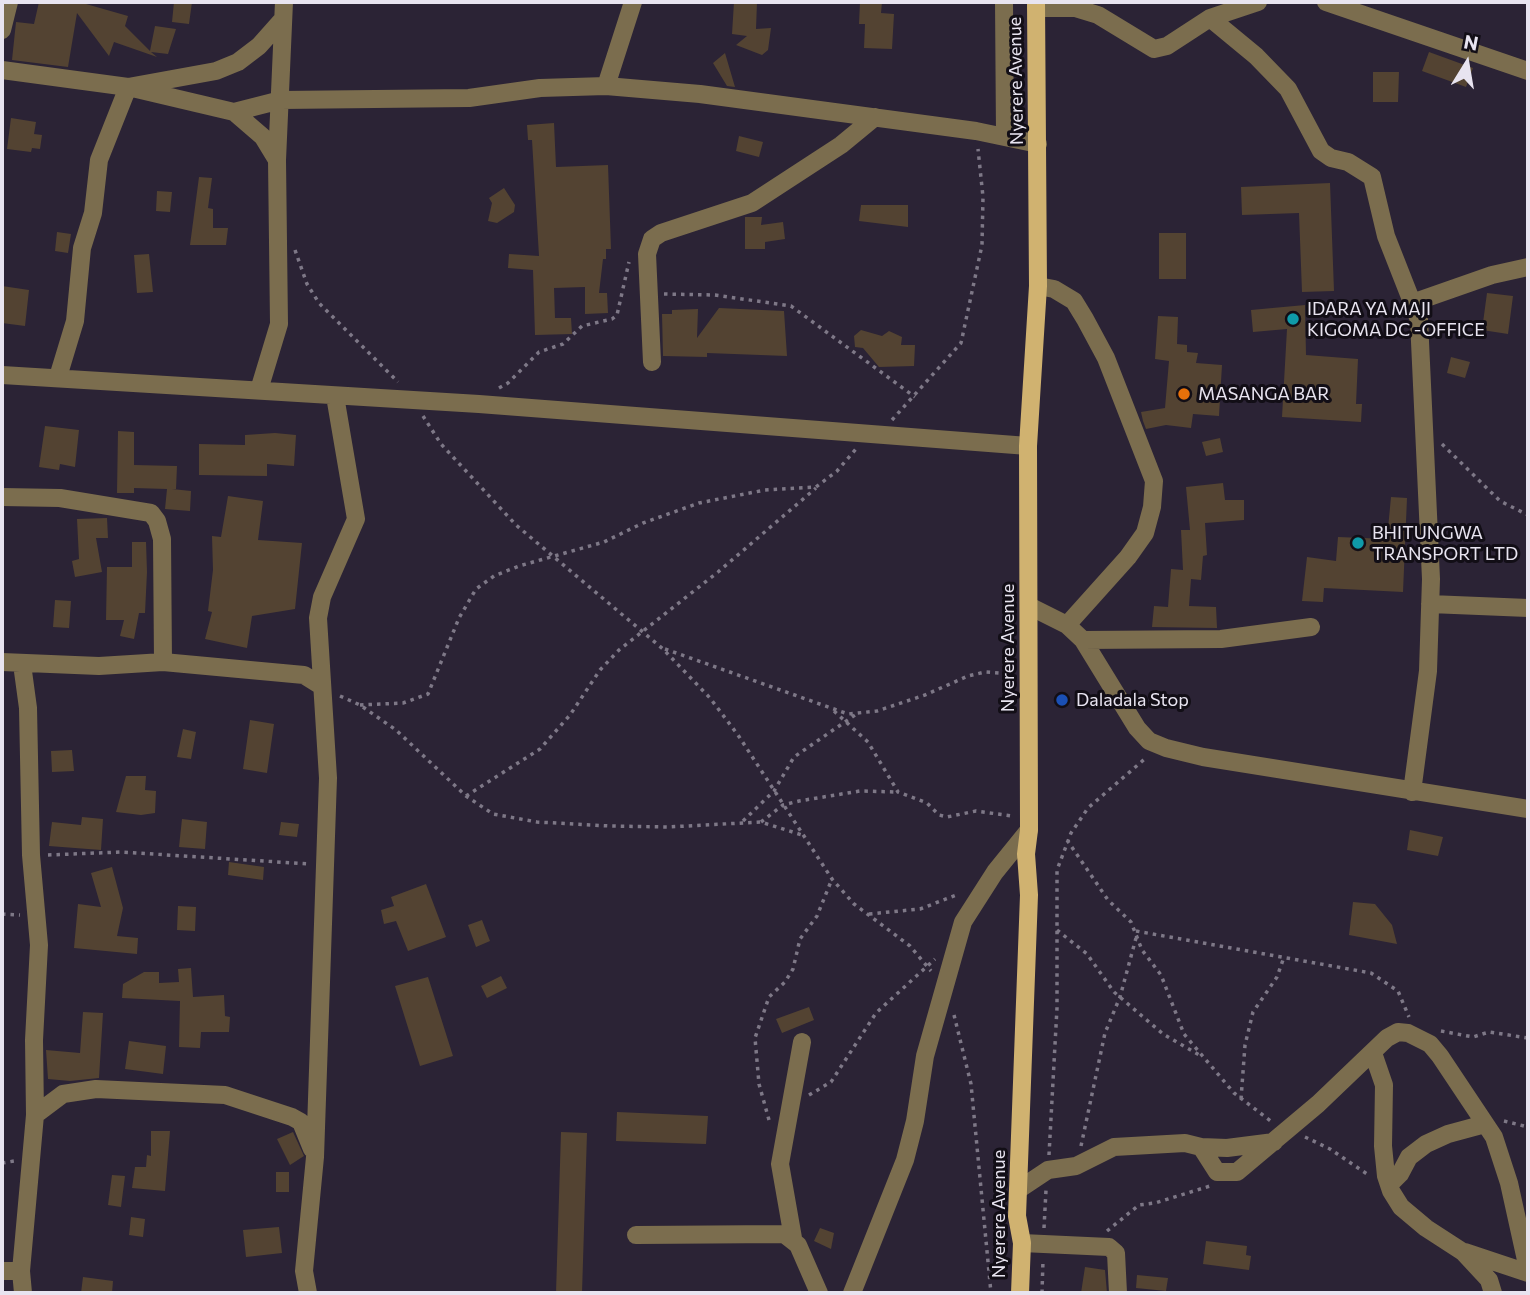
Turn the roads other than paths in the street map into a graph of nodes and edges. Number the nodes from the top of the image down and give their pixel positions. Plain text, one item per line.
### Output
1 (9, 2) edge
2 (633, 2) edge
3 (1004, 2) edge
4 (1258, 2) edge
5 (1326, 2) edge
6 (1036, 5) edge
7 (284, 10) edge
8 (1210, 18) junction
9 (2, 30) edge
10 (2, 70) edge
11 (1528, 71) edge
12 (606, 86) junction
13 (128, 87) junction
14 (281, 100) junction
15 (234, 112) junction
16 (875, 117) junction
17 (1004, 136) junction
18 (1038, 144) junction
19 (277, 160) junction
20 (1528, 267) edge
21 (1038, 286) junction
22 (1412, 303) junction
23 (652, 362) dead end
24 (2, 374) edge
25 (58, 377) junction
26 (259, 390) junction
27 (335, 396) junction
28 (1028, 446) junction
29 (2, 497) edge
30 (1430, 604) junction
31 (1029, 606) junction
32 (1528, 608) edge
33 (1067, 625) junction
34 (1311, 627) dead end
35 (1083, 640) junction
36 (2, 662) edge
37 (163, 662) junction
38 (22, 664) junction
39 (320, 685) junction
40 (1412, 792) junction
41 (1528, 809) edge
42 (1029, 824) junction
43 (802, 1042) dead end
44 (1373, 1053) junction
45 (35, 1115) junction
46 (1485, 1124) junction
47 (1274, 1142) junction
48 (1201, 1147) junction
49 (315, 1157) junction
50 (1391, 1188) junction
51 (1018, 1190) junction
52 (636, 1235) dead end
53 (793, 1238) junction
54 (1022, 1243) junction
55 (1464, 1252) junction
56 (2, 1271) edge
57 (21, 1271) junction
58 (1528, 1271) edge
59 (23, 1293) edge
60 (308, 1293) edge
61 (819, 1293) edge
62 (852, 1293) edge
63 (1020, 1293) edge
64 (1118, 1293) edge
65 (1493, 1293) edge

1 - 9 street
2 - 12 street
3 - 17 street
4 - 8 street
5 - 11 street
6 - 8 street
6 - 18 main road, Nyerere Avenue
7 - 13 street
7 - 14 street
8 - 22 street
10 - 13 street
12 - 14 street
12 - 16 street
13 - 15 street
13 - 25 street
14 - 15 street
14 - 19 street
15 - 19 street
16 - 17 street
16 - 23 street
17 - 18 street
18 - 21 main road, Nyerere Avenue
19 - 26 street
20 - 22 street
21 - 28 main road, Nyerere Avenue
21 - 33 street
22 - 30 street
24 - 25 street
25 - 26 street
26 - 27 street
27 - 28 street
27 - 39 street
28 - 31 main road, Nyerere Avenue
29 - 37 street
30 - 32 street
30 - 40 street
31 - 33 street
31 - 42 main road, Nyerere Avenue
33 - 35 street
34 - 35 street
35 - 40 street
36 - 38 street
37 - 38 street
37 - 39 street
38 - 45 street
39 - 49 street
40 - 41 street
42 - 51 main road, Nyerere Avenue
42 - 62 street
43 - 53 street
44 - 46 street
44 - 47 street
44 - 50 street
45 - 49 street
45 - 57 street
46 - 50 street
46 - 58 street
47 - 48 street
47 - 48 street
48 - 51 street
49 - 60 street
50 - 55 street
51 - 54 main road, Nyerere Avenue
52 - 53 street
53 - 61 street
54 - 63 main road, Nyerere Avenue
54 - 64 street
55 - 58 street
55 - 65 street
56 - 57 street
57 - 59 street

